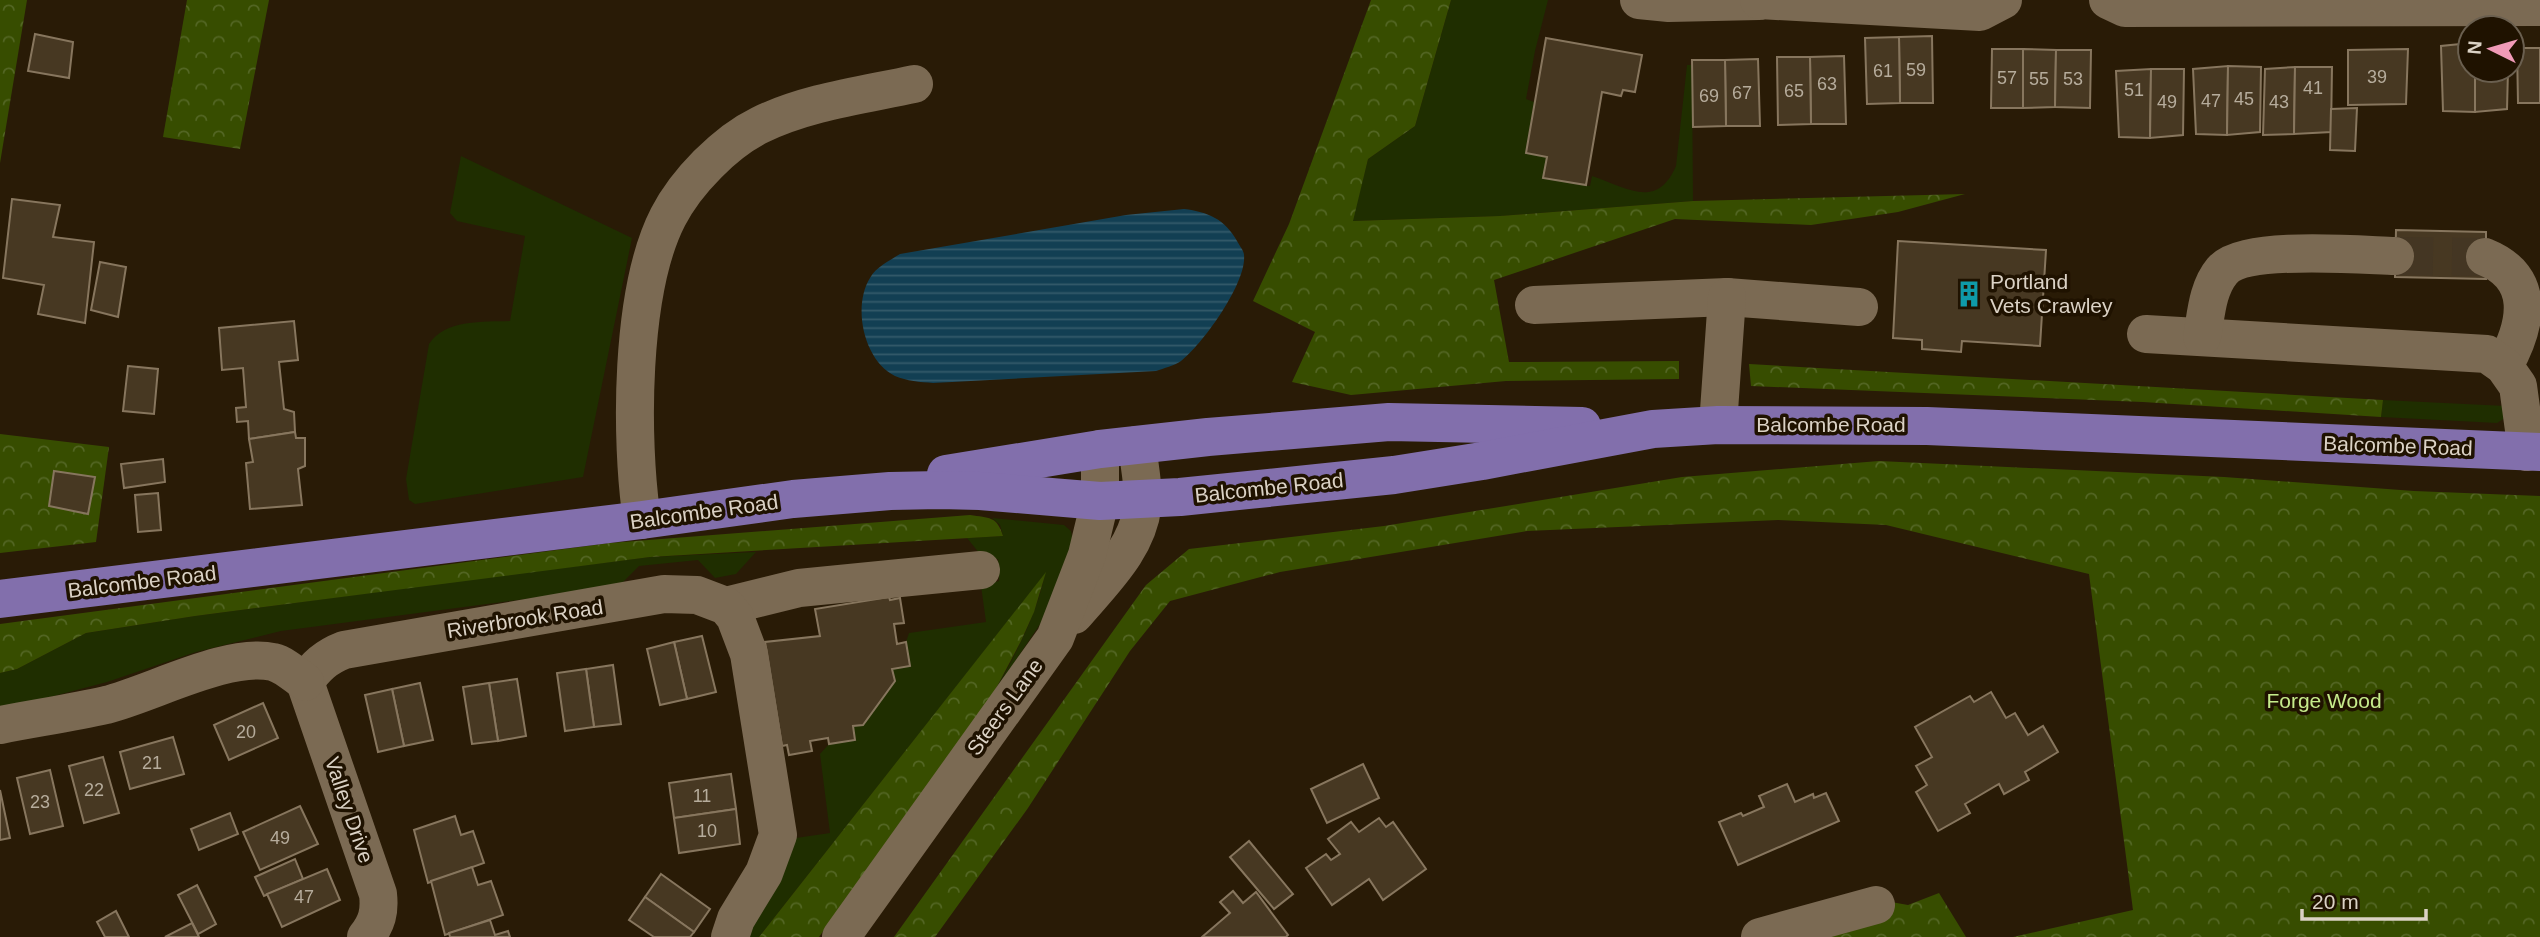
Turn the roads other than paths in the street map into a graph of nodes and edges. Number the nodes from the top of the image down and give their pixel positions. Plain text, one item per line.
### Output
1 (1639, 0) edge
2 (1759, 0) edge
3 (2003, 0) edge
4 (2108, 0) edge
5 (2522, 4) edge
6 (914, 84) dead end
7 (2395, 256) tunnel mouth
8 (2485, 257) tunnel mouth
9 (1727, 297) junction
10 (1534, 305) dead end
11 (1859, 307) dead end
12 (2146, 334) dead end
13 (2202, 337) junction
14 (2504, 366) junction
15 (1718, 425) junction
16 (1653, 429) junction
17 (1137, 445) junction
18 (1100, 449) junction
19 (2534, 452) edge
20 (890, 491) junction
21 (1143, 499) junction
22 (1100, 501) junction
23 (642, 520) junction
24 (981, 570) dead end
25 (0, 599) edge
26 (726, 606) junction
27 (1055, 638) junction
28 (305, 682) junction
29 (0, 726) edge
30 (1876, 905) dead end
31 (366, 937) edge
32 (730, 937) edge
33 (841, 937) edge
34 (1760, 937) edge

1 - 2 street
2 - 3 street
4 - 5 street
6 - 23 street
7 - 13 street
8 - 14 street
9 - 10 street
9 - 11 street
9 - 15 street
12 - 13 street
13 - 14 street
14 - 19 street
15 - 16 main road, Balcombe Road
15 - 19 main road, Balcombe Road
16 - 17 main road
16 - 21 main road, Balcombe Road
17 - 18 main road
17 - 21 street
18 - 20 main road
18 - 22 street, Steers Lane
20 - 22 main road, Balcombe Road
20 - 23 main road, Balcombe Road
21 - 22 main road, Balcombe Road
21 - 27 street
22 - 27 street, Steers Lane
23 - 25 main road, Balcombe Road
24 - 26 street
26 - 28 street, Riverbrook Road
26 - 32 street
27 - 33 street, Steers Lane
28 - 29 street
28 - 31 street, Valley Drive
30 - 34 street

